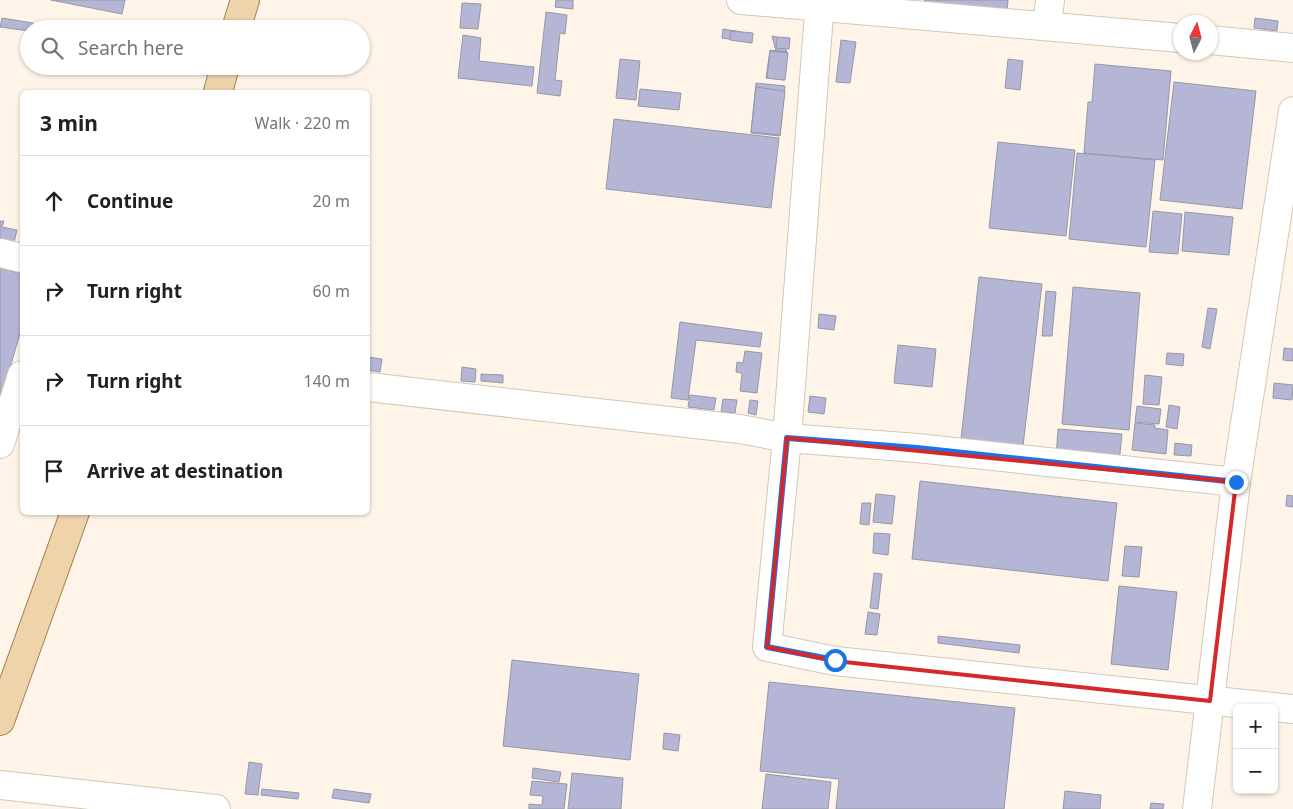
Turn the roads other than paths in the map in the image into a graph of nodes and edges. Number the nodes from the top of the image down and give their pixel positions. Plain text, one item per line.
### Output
1 (244, 0) edge
2 (741, 0) edge
3 (820, 3) edge
4 (1048, 13) edge
5 (238, 20) edge
6 (1173, 37) edge
7 (1218, 41) edge
8 (1293, 48) edge
9 (223, 75) edge
10 (219, 90) edge
11 (1293, 111) edge
12 (0, 253) edge
13 (20, 258) edge
14 (20, 381) edge
15 (370, 388) edge
16 (787, 438) junction
17 (0, 444) edge
18 (1236, 482) junction
19 (74, 515) edge
20 (1210, 701) junction
21 (1293, 709) edge
22 (0, 720) edge
23 (0, 785) edge
24 (216, 809) edge
25 (1197, 809) edge

1 - 5 main road
2 - 3 street
3 - 4 street
3 - 16 street
4 - 6 street
7 - 8 street
9 - 10 main road
11 - 18 street
12 - 13 street
14 - 17 street
15 - 16 street
16 - 18 street
16 - 20 street
18 - 20 street
19 - 22 main road
20 - 21 street
20 - 25 street
23 - 24 street

